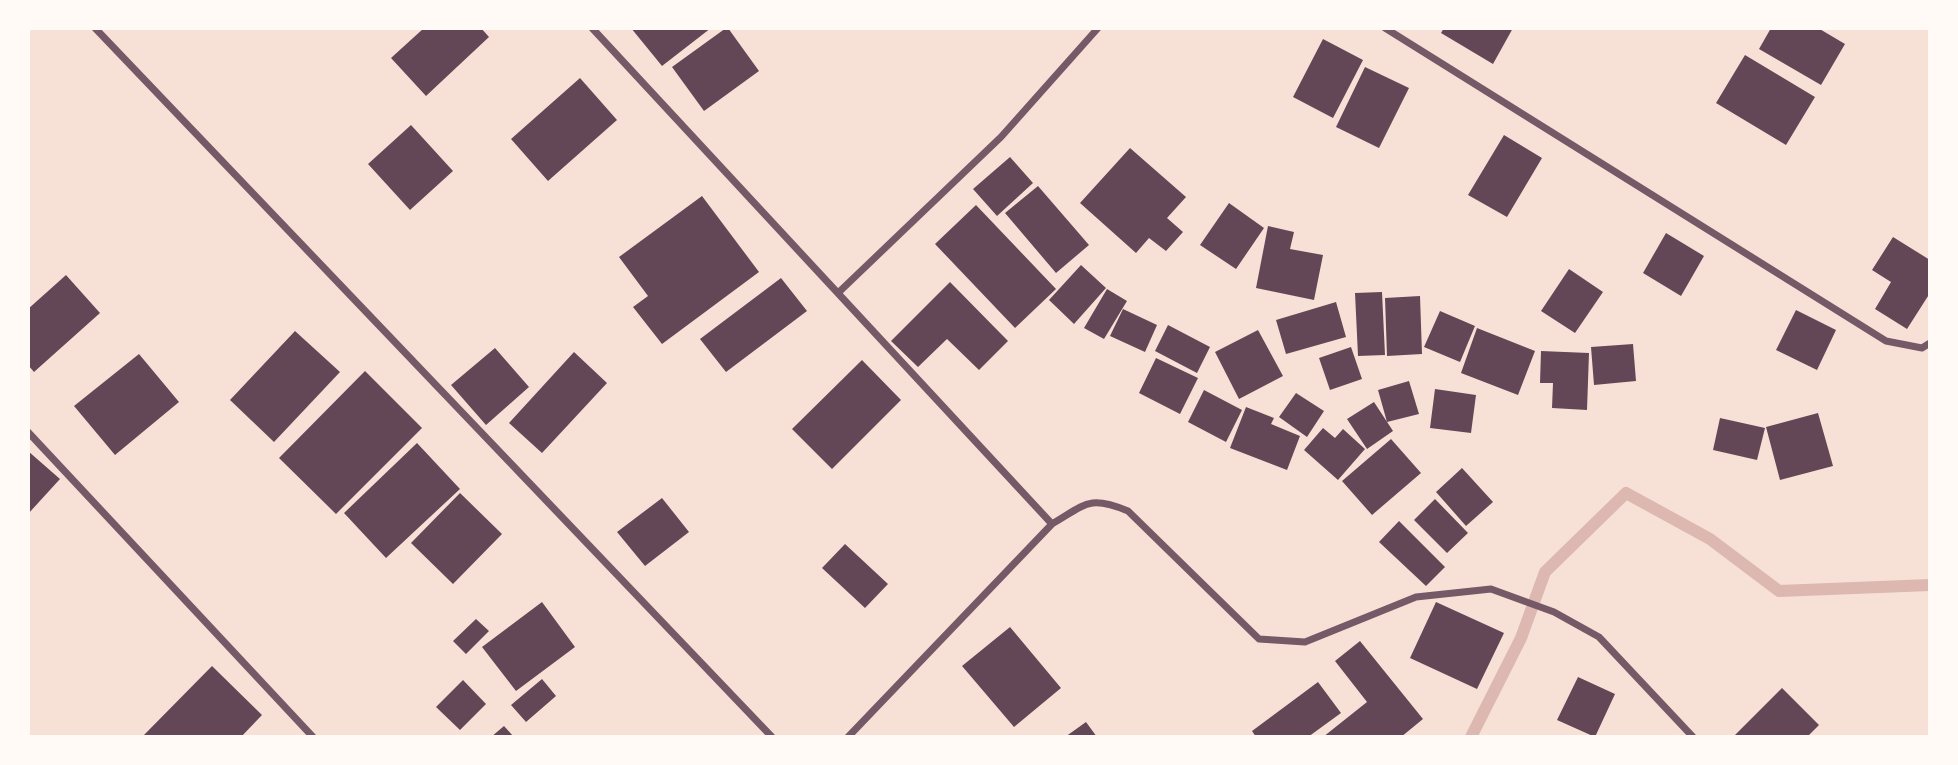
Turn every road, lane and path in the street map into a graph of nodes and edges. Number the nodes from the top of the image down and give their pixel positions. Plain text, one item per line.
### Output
1 (94, 28) edge
2 (592, 28) edge
3 (1098, 28) edge
4 (1385, 28) edge
5 (838, 293) junction
6 (1930, 343) edge
7 (28, 432) edge
8 (1052, 524) junction
9 (313, 737) edge
10 (772, 737) edge
11 (848, 737) edge
12 (1693, 737) edge

1 - 10 street
2 - 5 street
3 - 5 street
4 - 6 street
5 - 8 street
7 - 9 street
8 - 11 street
8 - 12 street

